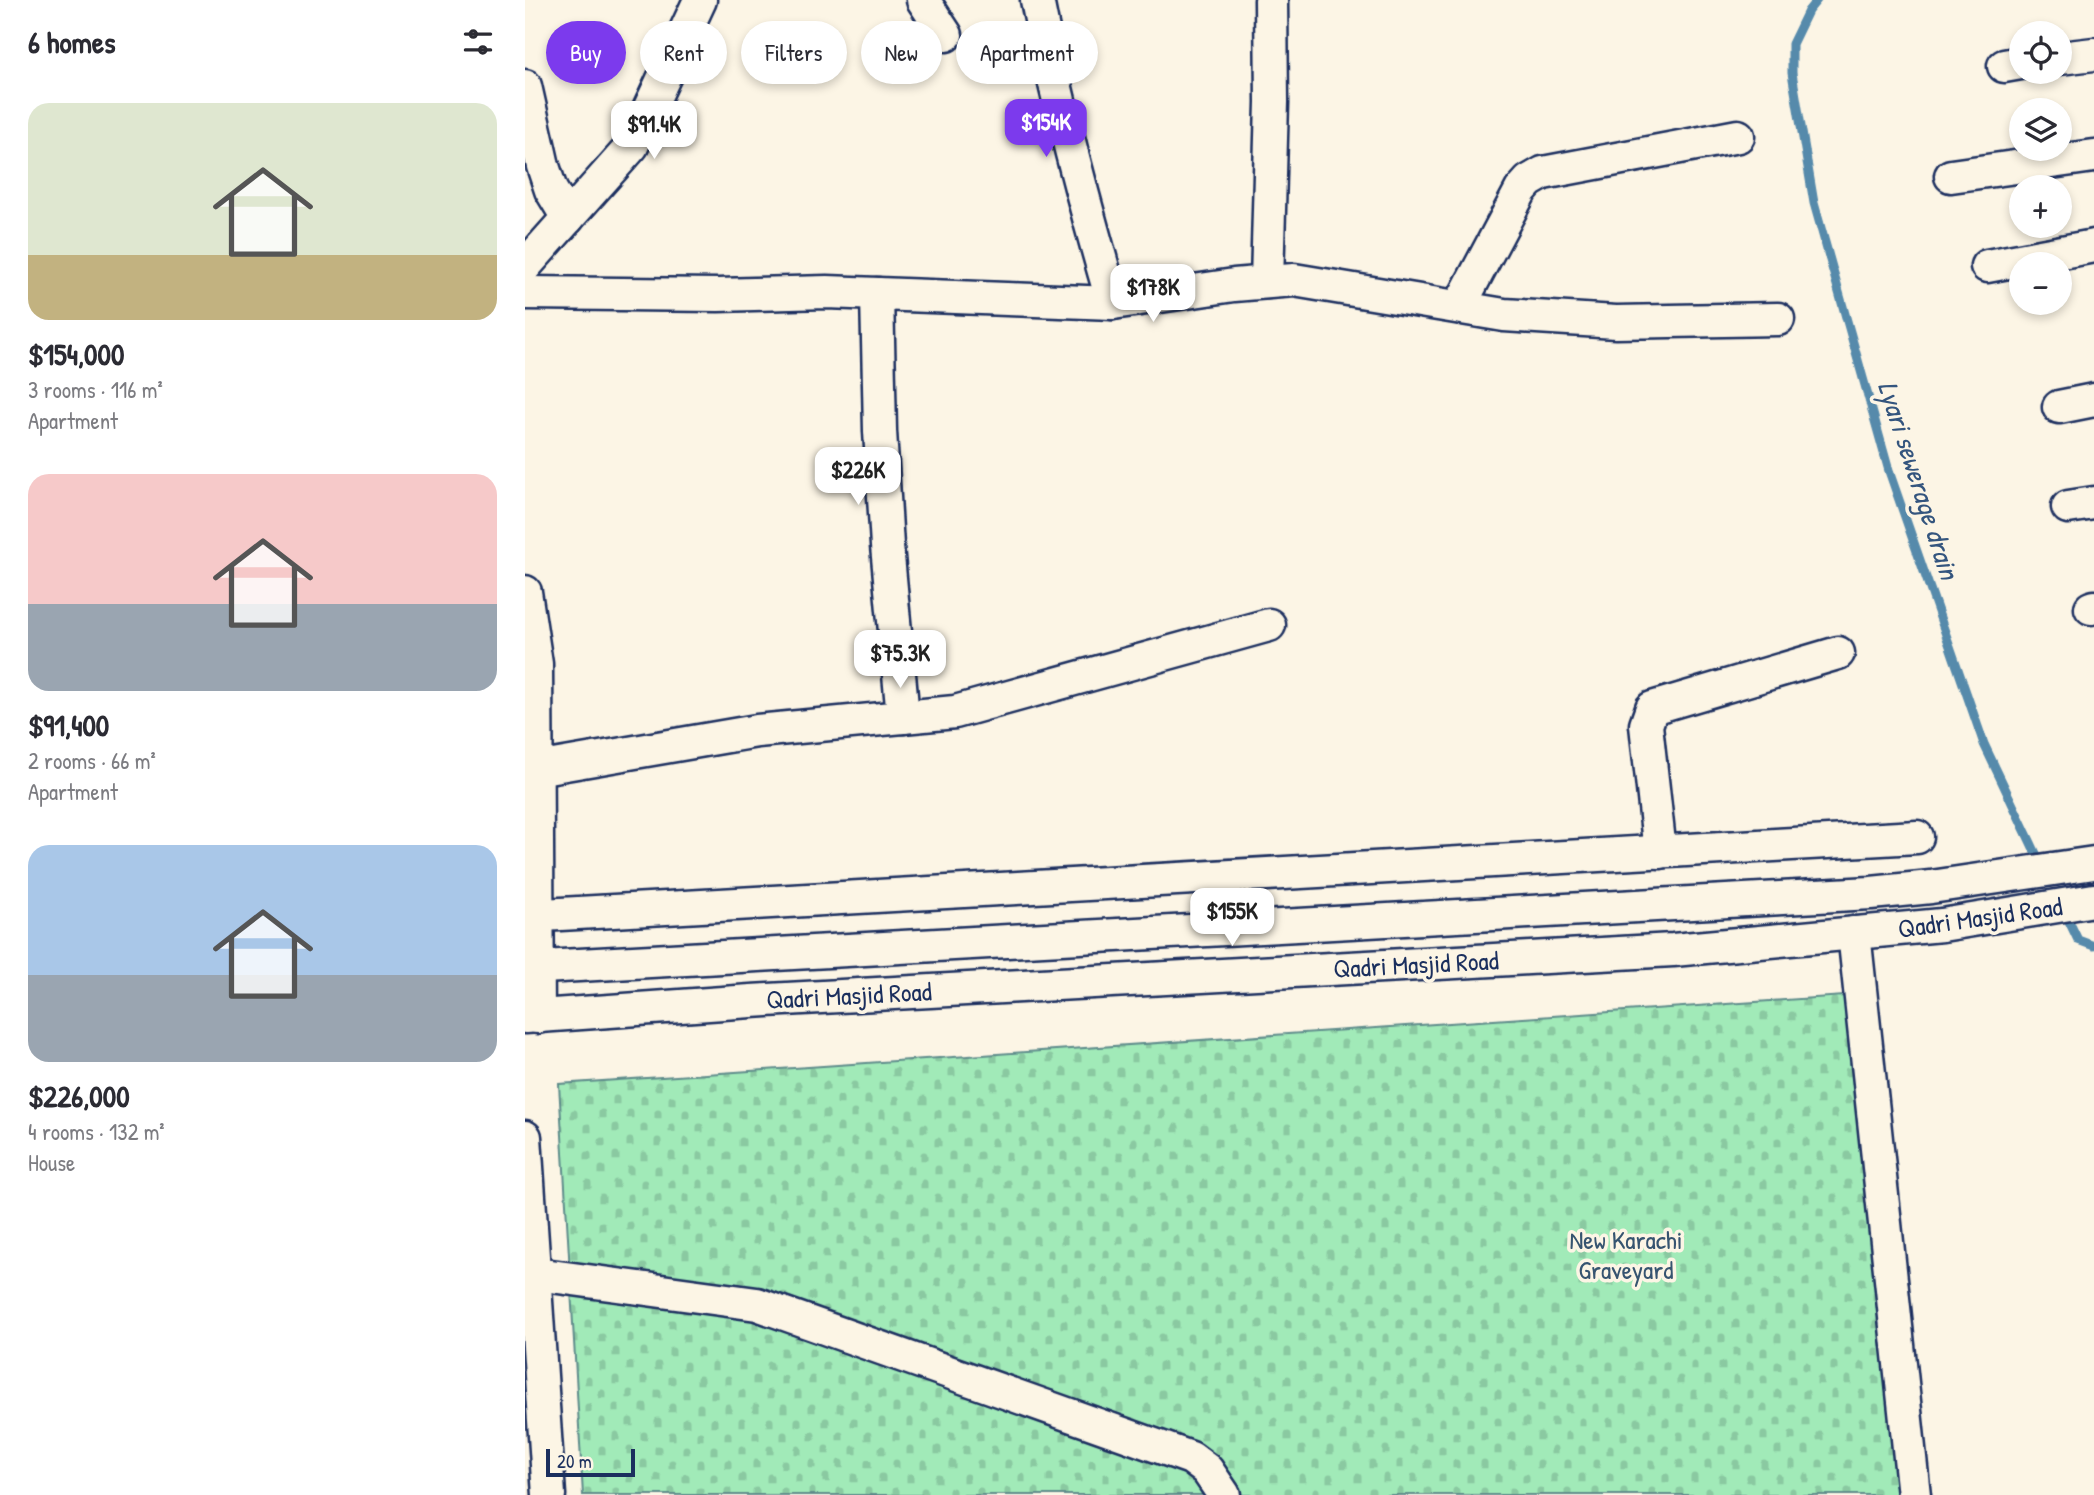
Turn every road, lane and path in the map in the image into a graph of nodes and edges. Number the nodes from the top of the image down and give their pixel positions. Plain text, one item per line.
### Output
1 (700, 0) edge
2 (923, 0) edge
3 (1037, 0) edge
4 (1271, 0) edge
5 (946, 35) dead end
6 (2094, 54) edge
7 (2072, 57) edge
8 (525, 86) edge
9 (1738, 136) dead end
10 (2094, 156) edge
11 (1951, 176) dead end
12 (568, 218) junction
13 (2094, 246) edge
14 (1987, 266) dead end
15 (525, 267) edge
16 (1267, 282) junction
17 (525, 293) edge
18 (877, 293) junction
19 (1113, 303) junction
20 (1459, 307) junction
21 (1777, 319) dead end
22 (2094, 400) edge
23 (2059, 407) dead end
24 (525, 592) edge
25 (1269, 625) dead end
26 (1838, 653) dead end
27 (903, 717) junction
28 (536, 769) junction
29 (1917, 837) dead end
30 (1660, 852) junction
31 (2094, 863) edge
32 (2094, 900) edge
33 (531, 916) edge
34 (1854, 933) junction
35 (531, 967) edge
36 (531, 1017) edge
37 (525, 1137) edge
38 (536, 1274) junction
39 (549, 1495) edge
40 (1224, 1495) edge
41 (1914, 1495) edge

1 - 12 street
2 - 5 street
3 - 19 street
4 - 16 street
6 - 7 street
8 - 12 street
9 - 20 street
10 - 11 street
12 - 15 street
13 - 14 street
16 - 19 street
16 - 20 street
17 - 18 street
18 - 19 street
18 - 27 street
20 - 21 street
22 - 23 street
24 - 28 street
25 - 27 street
26 - 30 street
27 - 28 street
28 - 33 street
29 - 30 street
30 - 33 street
31 - 35 street, Qadri Masjid Road
32 - 34 street, Qadri Masjid Road
33 - 35 street
34 - 36 street, Qadri Masjid Road
34 - 41 street
35 - 36 street
37 - 38 street
38 - 39 street
38 - 40 street

